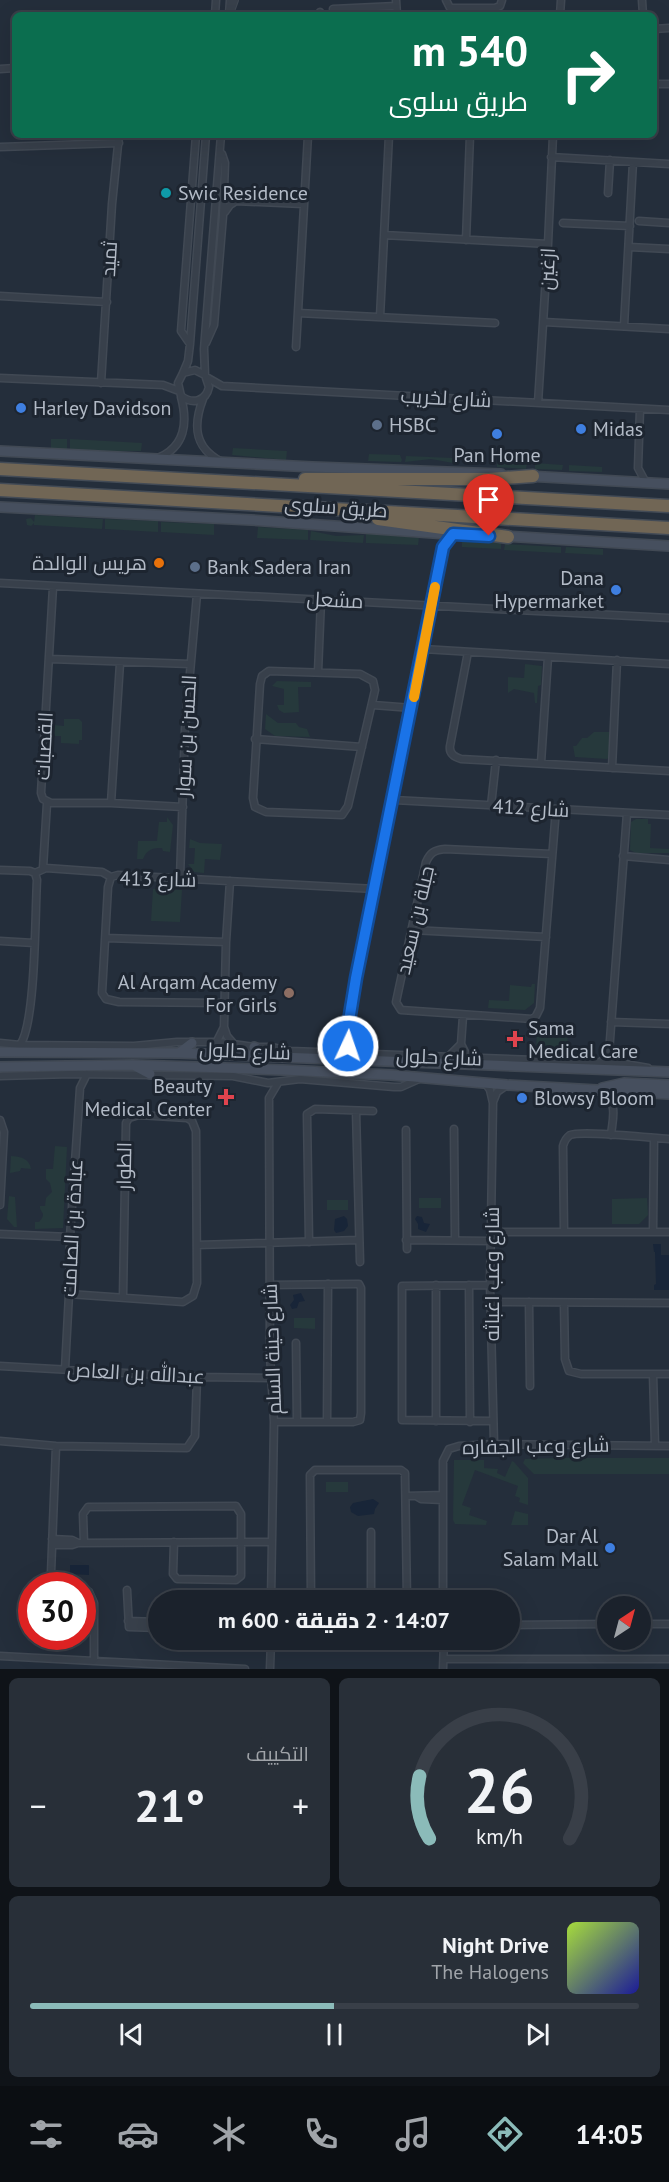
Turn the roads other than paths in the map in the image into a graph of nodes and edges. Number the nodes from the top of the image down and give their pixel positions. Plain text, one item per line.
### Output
1 (446, 0) edge
2 (502, 0) edge
3 (396, 3) edge
4 (333, 9) dead end
5 (472, 12) edge
6 (119, 138) edge
7 (196, 138) edge
8 (206, 138) edge
9 (221, 138) edge
10 (308, 138) edge
11 (389, 138) edge
12 (470, 138) edge
13 (553, 138) edge
14 (119, 143) junction
15 (0, 147) edge
16 (220, 149) junction
17 (551, 157) junction
18 (610, 160) junction
19 (633, 162) junction
20 (669, 164) edge
21 (225, 187) junction
22 (608, 193) dead end
23 (236, 201) junction
24 (303, 204) junction
25 (224, 216) junction
26 (639, 221) dead end
27 (563, 223) dead end
28 (669, 223) edge
29 (630, 226) junction
30 (384, 235) junction
31 (466, 240) junction
32 (548, 244) junction
33 (629, 247) junction
34 (669, 249) edge
35 (0, 296) edge
36 (107, 302) junction
37 (298, 313) junction
38 (380, 317) junction
39 (544, 322) junction
40 (495, 323) dead end
41 (624, 326) junction
42 (669, 329) edge
43 (190, 344) junction
44 (296, 347) dead end
45 (204, 349) junction
46 (181, 376) junction
47 (206, 377) junction
48 (0, 378) edge
49 (101, 383) junction
50 (163, 385) junction
51 (222, 386) junction
52 (180, 394) junction
53 (205, 397) junction
54 (538, 403) junction
55 (640, 409) junction
56 (669, 410) edge
57 (0, 451) edge
58 (154, 460) junction
59 (223, 463) junction
60 (638, 468) junction
61 (0, 469) edge
62 (534, 476) junction
63 (627, 481) junction
64 (259, 483) junction
65 (646, 483) junction
66 (669, 484) edge
67 (3, 491) edge
68 (669, 506) edge
69 (0, 507) edge
70 (309, 507) junction
71 (669, 528) edge
72 (435, 533) junction
73 (453, 534) junction
74 (508, 537) junction
75 (669, 546) edge
76 (443, 547) junction
77 (0, 583) edge
78 (53, 587) junction
79 (197, 594) junction
80 (321, 600) junction
81 (432, 606) junction
82 (669, 618) edge
83 (423, 649) junction
84 (468, 652) junction
85 (548, 657) junction
86 (50, 659) junction
87 (617, 660) junction
88 (120, 663) junction
89 (190, 664) junction
90 (669, 664) edge
91 (318, 672) junction
92 (373, 705) junction
93 (412, 708) junction
94 (255, 739) junction
95 (362, 747) junction
96 (496, 760) junction
97 (541, 763) junction
98 (612, 768) junction
99 (669, 771) edge
100 (394, 801) junction
101 (47, 803) junction
102 (111, 803) junction
103 (491, 806) junction
104 (183, 807) junction
105 (556, 809) junction
106 (627, 813) junction
107 (669, 815) edge
108 (552, 854) junction
109 (622, 856) junction
110 (669, 860) edge
111 (43, 868) junction
112 (0, 870) edge
113 (35, 873) junction
114 (111, 877) junction
115 (180, 878) junction
116 (230, 881) junction
117 (375, 889) junction
118 (412, 930) junction
119 (546, 937) junction
120 (106, 938) junction
121 (0, 941) edge
122 (226, 942) junction
123 (34, 943) junction
124 (224, 1003) junction
125 (463, 1016) junction
126 (611, 1022) junction
127 (669, 1024) edge
128 (224, 1027) junction
129 (27, 1031) junction
130 (347, 1033) junction
131 (192, 1043) junction
132 (216, 1043) junction
133 (233, 1044) junction
134 (462, 1044) junction
135 (36, 1045) junction
136 (20, 1046) junction
137 (2, 1047) edge
138 (254, 1047) junction
139 (178, 1053) junction
140 (333, 1053) junction
141 (609, 1053) junction
142 (352, 1054) junction
143 (270, 1056) junction
144 (444, 1057) junction
145 (468, 1058) junction
146 (431, 1064) junction
147 (599, 1064) junction
148 (619, 1064) junction
149 (133, 1065) junction
150 (0, 1067) edge
151 (666, 1072) edge
152 (71, 1074) junction
153 (87, 1074) junction
154 (150, 1074) junction
155 (0, 1076) edge
156 (422, 1077) junction
157 (258, 1081) junction
158 (278, 1083) junction
159 (485, 1083) junction
160 (507, 1085) junction
161 (669, 1085) edge
162 (80, 1088) junction
163 (597, 1090) junction
164 (669, 1094) edge
165 (269, 1098) junction
166 (492, 1103) junction
167 (356, 1111) junction
168 (374, 1112) dead end
169 (0, 1120) edge
170 (454, 1129) dead end
171 (406, 1130) dead end
172 (611, 1135) junction
173 (654, 1138) junction
174 (669, 1139) edge
175 (0, 1205) edge
176 (491, 1232) junction
177 (564, 1232) junction
178 (653, 1232) junction
179 (669, 1232) edge
180 (0, 1234) edge
181 (70, 1237) junction
182 (358, 1240) junction
183 (406, 1240) junction
184 (455, 1240) junction
185 (491, 1241) junction
186 (269, 1242) junction
187 (309, 1242) junction
188 (197, 1245) junction
189 (407, 1250) dead end
190 (360, 1262) dead end
191 (328, 1284) junction
192 (269, 1285) junction
193 (436, 1285) junction
194 (469, 1285) junction
195 (490, 1285) junction
196 (69, 1294) junction
197 (123, 1297) junction
198 (491, 1302) junction
199 (529, 1302) junction
200 (669, 1303) edge
201 (564, 1304) junction
202 (296, 1343) dead end
203 (0, 1366) edge
204 (65, 1369) junction
205 (653, 1374) junction
206 (669, 1374) edge
207 (197, 1377) junction
208 (271, 1378) junction
209 (530, 1386) dead end
210 (436, 1421) junction
211 (493, 1421) junction
212 (274, 1422) junction
213 (297, 1422) junction
214 (327, 1422) junction
215 (470, 1422) junction
216 (0, 1441) edge
217 (494, 1444) junction
218 (655, 1445) junction
219 (56, 1446) junction
220 (669, 1446) edge
221 (407, 1496) junction
222 (443, 1497) junction
223 (371, 1532) dead end
224 (52, 1542) junction
225 (174, 1542) junction
226 (242, 1542) junction
227 (272, 1542) junction
228 (81, 1543) junction
229 (51, 1572) edge
230 (128, 1590) dead end
231 (271, 1590) edge
232 (311, 1590) edge
233 (371, 1590) edge
234 (407, 1590) edge
235 (443, 1590) edge
236 (148, 1623) edge
237 (128, 1624) junction
238 (520, 1624) edge
239 (597, 1624) edge
240 (651, 1624) edge
241 (669, 1624) edge
242 (148, 1627) edge
243 (94, 1650) edge
244 (271, 1650) edge
245 (445, 1650) edge
246 (0, 1656) edge
247 (51, 1659) junction
248 (445, 1659) junction
249 (669, 1659) edge
250 (94, 1660) junction
251 (472, 1660) junction
252 (569, 1660) junction
253 (52, 1669) edge
254 (245, 1669) edge
255 (270, 1669) edge
256 (443, 1669) edge
257 (472, 1669) edge
258 (569, 1669) edge

1 - 5 street
2 - 5 street
3 - 4 street
6 - 14 street, ثميد
7 - 43 street
8 - 43 street
9 - 16 street
10 - 24 street
11 - 30 street
12 - 31 street
13 - 17 street, ازغين
14 - 15 street
14 - 36 street, ثميد
16 - 21 street
16 - 45 street
17 - 18 street
17 - 32 street, ازغين
18 - 19 street
18 - 22 street
19 - 20 street
19 - 29 street
21 - 23 street
21 - 25 street
23 - 24 street
23 - 25 street
24 - 37 street
25 - 45 street
26 - 28 street
27 - 29 street
29 - 33 street
30 - 31 street
30 - 38 street
31 - 32 street
32 - 39 street, ازغين
33 - 34 street
33 - 41 street
35 - 36 street
36 - 49 street, ثميد
37 - 38 street
37 - 44 street
38 - 40 street
39 - 41 street
39 - 54 street, ازغين
41 - 42 street
43 - 46 street
45 - 47 street
46 - 47 street
46 - 50 street
46 - 52 street
47 - 51 street, شارع لخريب
47 - 53 street
48 - 49 street
49 - 50 street
50 - 52 street
51 - 53 street
51 - 54 street, شارع لخريب
52 - 53 street
52 - 58 street
53 - 59 street
54 - 55 street, شارع لخريب
55 - 56 street, شارع لخريب
55 - 60 street
57 - 58 main road, طريق سلوى
58 - 59 main road, طريق سلوى
59 - 62 main road, طريق سلوى
60 - 63 street
60 - 65 street
61 - 64 highway, طريق سلوى
62 - 63 main road, طريق سلوى
62 - 64 highway
63 - 65 main road, طريق سلوى
64 - 68 highway, طريق سلوى
65 - 66 main road, طريق سلوى
67 - 70 highway, طريق سلوى
69 - 72 main road, طريق سلوى
70 - 71 highway, طريق سلوى
70 - 74 highway
72 - 73 main road, طريق سلوى
72 - 76 street
73 - 74 main road, طريق سلوى
73 - 76 street
74 - 75 main road, طريق سلوى
76 - 81 street
77 - 78 street, مشعل
78 - 79 street, مشعل
78 - 86 street, القصبات
79 - 80 street, مشعل
79 - 89 street, الحسن بن سوار
80 - 81 street, مشعل
80 - 91 street
81 - 82 street, مشعل
81 - 83 street
83 - 84 street
83 - 93 street
84 - 85 street
84 - 96 street
85 - 87 street
85 - 97 street
86 - 88 street
86 - 101 street, القصبات
87 - 90 street
87 - 98 street
88 - 89 street
88 - 102 street
89 - 104 street, الحسن بن سوار
91 - 92 street
91 - 94 street
92 - 93 street
92 - 95 street
93 - 100 street
94 - 95 street
94 - 95 street
96 - 97 street
96 - 103 street
97 - 98 street
98 - 99 street
100 - 103 street, شارع 412
100 - 117 street
101 - 102 street, القصبات
101 - 111 street
102 - 104 street, القصبات
103 - 105 street, شارع 412
104 - 115 street, الحسن بن سوار
105 - 106 street, شارع 412
105 - 108 street, جبلة بن سعيد
106 - 107 street, شارع 412
106 - 109 street
108 - 118 street, جبلة بن سعيد
108 - 119 street, جبلة بن سعيد
109 - 110 street
109 - 126 street
111 - 113 street
111 - 114 street
112 - 113 street
113 - 123 street
114 - 115 street, شارع 413
114 - 120 street, شارع 413
115 - 116 street, شارع 413
116 - 117 street, شارع 413
116 - 122 street
117 - 130 street
118 - 119 street
118 - 125 street, جبلة بن سعيد
119 - 125 street, جبلة بن سعيد
120 - 122 street
120 - 124 street, شارع 413
121 - 123 street
122 - 124 street
123 - 129 street
124 - 128 street
125 - 134 street
126 - 127 street
126 - 141 street
128 - 132 street
128 - 133 street
129 - 135 street
129 - 136 street
130 - 140 street
130 - 142 street
131 - 132 street, شارع حلول
131 - 135 street, شارع حلول
131 - 139 main road
132 - 133 street, شارع حلول
133 - 138 street, شارع حلول
134 - 144 street
134 - 145 street
135 - 136 street, شارع حلول
136 - 137 street, شارع حلول
137 - 139 main road, شارع حالول
138 - 140 street, شارع حلول
138 - 143 main road
139 - 143 main road, شارع حالول
140 - 142 street, شارع حلول
141 - 147 street
141 - 148 street
142 - 144 street, شارع حلول
143 - 146 main road, شارع حالول
144 - 145 street, شارع حلول
144 - 146 main road
145 - 147 street, شارع حلول
146 - 151 main road, شارع حالول
147 - 148 street, شارع حلول
148 - 151 street, شارع حلول
149 - 150 main road, شارع حالول
149 - 154 main road
149 - 156 main road, شارع حالول
152 - 153 street, شارع حلول
152 - 155 street, شارع حلول
152 - 162 street
153 - 154 street, شارع حلول
153 - 162 street, عبادة بن الصامت
154 - 157 street, شارع حلول
156 - 158 street, شارع حلول
156 - 159 main road, شارع حالول
157 - 158 street, شارع حلول
157 - 165 street
158 - 165 street
159 - 160 main road, شارع حالول
159 - 166 street, شارع وعب اغباثه
160 - 163 main road, شارع حالول
160 - 166 street
161 - 163 main road
162 - 181 street, عبادة بن الصامت
163 - 164 main road, شارع حالول
163 - 172 street
165 - 186 street, شارع حينة السلم
166 - 176 street, شارع وعب اغباثه
167 - 168 street
167 - 182 street
167 - 187 street
169 - 175 street
170 - 184 street
171 - 183 street
172 - 173 street
172 - 177 street
173 - 174 street
173 - 178 street
176 - 177 street
176 - 185 street, شارع وعب اغباثه
177 - 178 street
178 - 179 street
180 - 181 street
181 - 196 street, عبادة بن الصامت
182 - 187 street
182 - 190 street
183 - 184 street
183 - 189 street
184 - 185 street
185 - 195 street, شارع وعب اغباثه
186 - 187 street
186 - 188 street
186 - 192 street, شارع حينة السلم
188 - 197 street, الطوار
188 - 197 street, الطوار
191 - 192 street
191 - 214 street
191 - 214 street
192 - 208 street, شارع حينة السلم
193 - 194 street
193 - 210 street
193 - 210 street
194 - 195 street
194 - 215 street
195 - 198 street, شارع وعب اغباثه
196 - 197 street, الطوار
196 - 204 street, عبادة بن الصامت
198 - 199 street
198 - 211 street, شارع وعب اغباثه
199 - 201 street
199 - 209 street
200 - 201 street
201 - 205 street
202 - 213 street
203 - 204 street, عبدالله بن العاص
204 - 207 street, عبدالله بن العاص
205 - 206 street
205 - 218 street
207 - 208 street, عبدالله بن العاص
207 - 219 street
208 - 212 street, شارع حينة السلم
210 - 215 street
211 - 215 street
211 - 217 street, شارع وعب اغباثه
212 - 213 street
212 - 227 street, شارع حينة السلم
213 - 214 street
216 - 219 street
217 - 218 street, شارع وعب الجفاره
217 - 222 street, شارع وعب الجفاره
218 - 220 street, شارع وعب الجفاره
219 - 224 street
221 - 222 street
221 - 232 street
221 - 234 street
222 - 235 street, شارع وعب الجفاره
223 - 233 street
224 - 228 street
224 - 229 street
225 - 226 street
225 - 226 street
225 - 228 street
226 - 227 street
226 - 228 street
227 - 231 street, شارع حينة السلم
230 - 237 street
236 - 237 street
237 - 242 street
238 - 239 street
240 - 241 street
243 - 250 street
244 - 255 street
245 - 248 street
246 - 247 street
247 - 250 street
247 - 253 street
248 - 251 street
248 - 256 street
249 - 252 street
250 - 254 street
251 - 252 street
251 - 257 street
252 - 258 street

